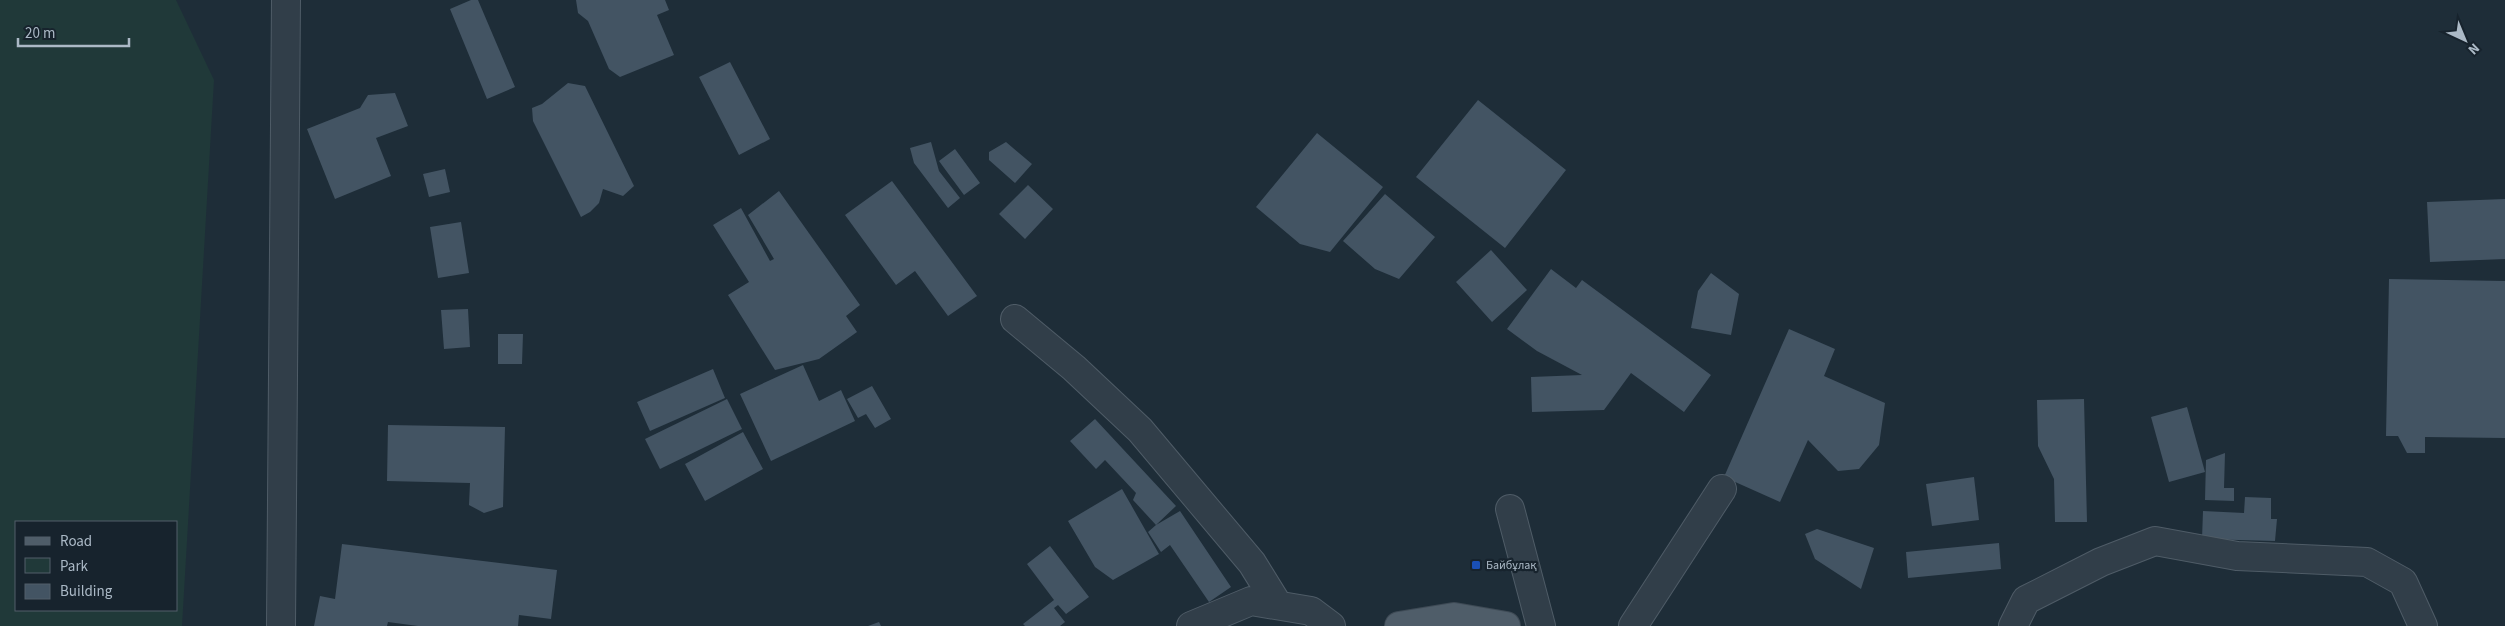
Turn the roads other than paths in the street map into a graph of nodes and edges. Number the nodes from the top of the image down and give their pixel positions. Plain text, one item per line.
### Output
1 (286, 0) edge
2 (1015, 319) dead end
3 (1722, 489) dead end
4 (1510, 509) dead end
5 (1278, 605) junction
6 (281, 626) edge
7 (1191, 626) edge
8 (1331, 626) edge
9 (1399, 626) edge
10 (1506, 626) edge
11 (1541, 626) edge
12 (1633, 626) edge
13 (2013, 626) edge
14 (2423, 626) edge

1 - 6 street
2 - 5 street
3 - 12 street
4 - 11 street
5 - 7 street
5 - 8 street
9 - 10 main road
13 - 14 street

